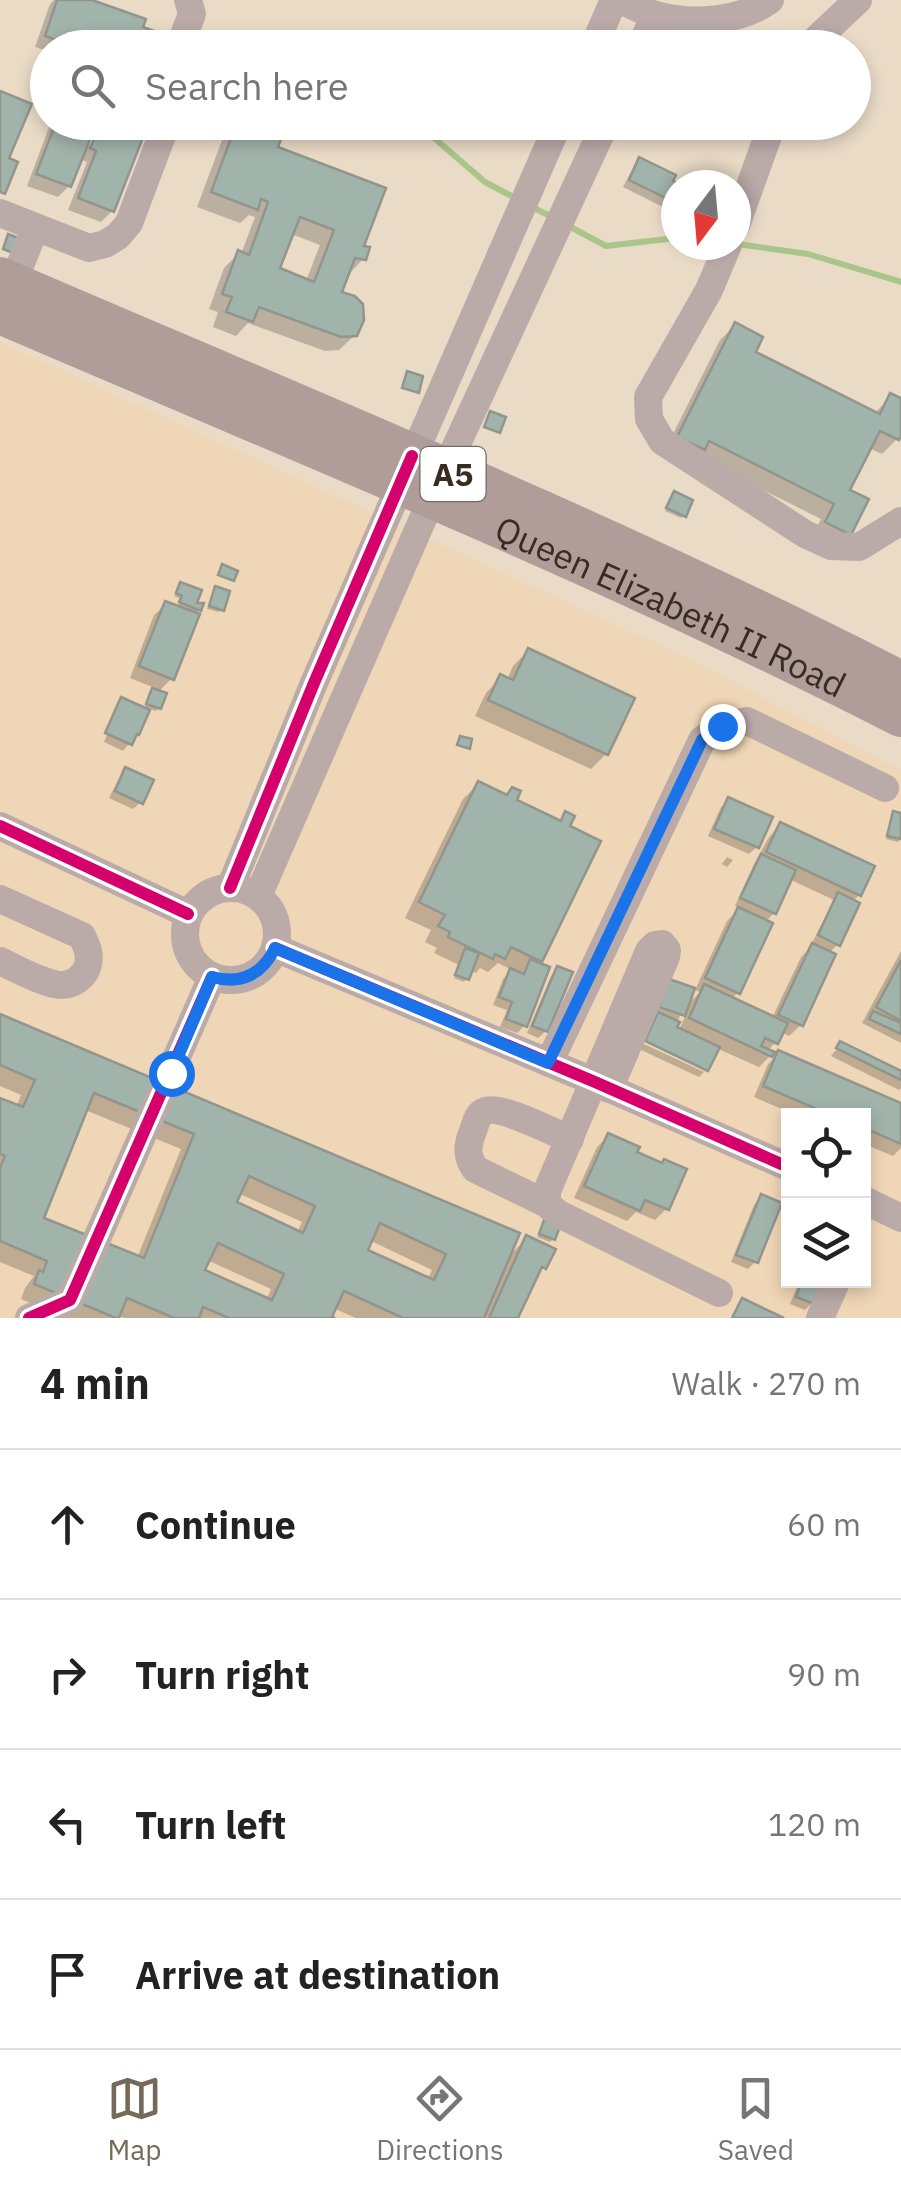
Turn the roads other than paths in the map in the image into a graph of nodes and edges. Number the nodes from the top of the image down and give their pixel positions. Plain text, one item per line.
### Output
1 (188, 0) edge
2 (617, 0) edge
3 (770, 0) edge
4 (858, 0) edge
5 (655, 15) junction
6 (186, 30) edge
7 (601, 30) edge
8 (648, 30) edge
9 (826, 30) edge
10 (160, 140) edge
11 (551, 140) edge
12 (598, 140) edge
13 (767, 140) edge
14 (751, 183) edge
15 (0, 213) edge
16 (35, 228) junction
17 (721, 260) edge
18 (4, 291) edge
19 (423, 477) junction
20 (901, 521) edge
21 (878, 681) edge
22 (314, 683) junction
23 (346, 695) junction
24 (901, 716) edge
25 (885, 788) dead end
26 (0, 826) edge
27 (244, 892) junction
28 (0, 899) edge
29 (188, 914) junction
30 (275, 948) junction
31 (0, 961) edge
32 (212, 977) junction
33 (548, 1063) junction
34 (602, 1086) junction
35 (570, 1139) junction
36 (781, 1165) edge
37 (547, 1204) junction
38 (871, 1210) edge
39 (901, 1218) edge
40 (833, 1288) edge
41 (719, 1293) dead end
42 (74, 1309) edge
43 (29, 1318) edge
44 (820, 1318) edge

1 - 6 street
2 - 5 street
2 - 7 street
3 - 5 street
4 - 9 street
5 - 8 street
10 - 16 street
11 - 19 street
12 - 19 street
13 - 14 street
15 - 16 street
16 - 18 street
17 - 20 street
18 - 19 highway, Queen Elizabeth II Road / A5
19 - 21 highway, Queen Elizabeth II Road / A5
19 - 22 street
19 - 23 street
21 - 24 highway, Queen Elizabeth II Road / A5
22 - 23 street
22 - 27 street
23 - 27 street
25 - 33 street
26 - 29 street
27 - 29 street
27 - 30 street
28 - 31 street
29 - 32 street
30 - 32 street
30 - 33 street
32 - 42 street
33 - 34 street
34 - 35 street
34 - 36 street
35 - 37 street
35 - 37 street
37 - 41 street
38 - 39 street
40 - 44 street
42 - 43 street

